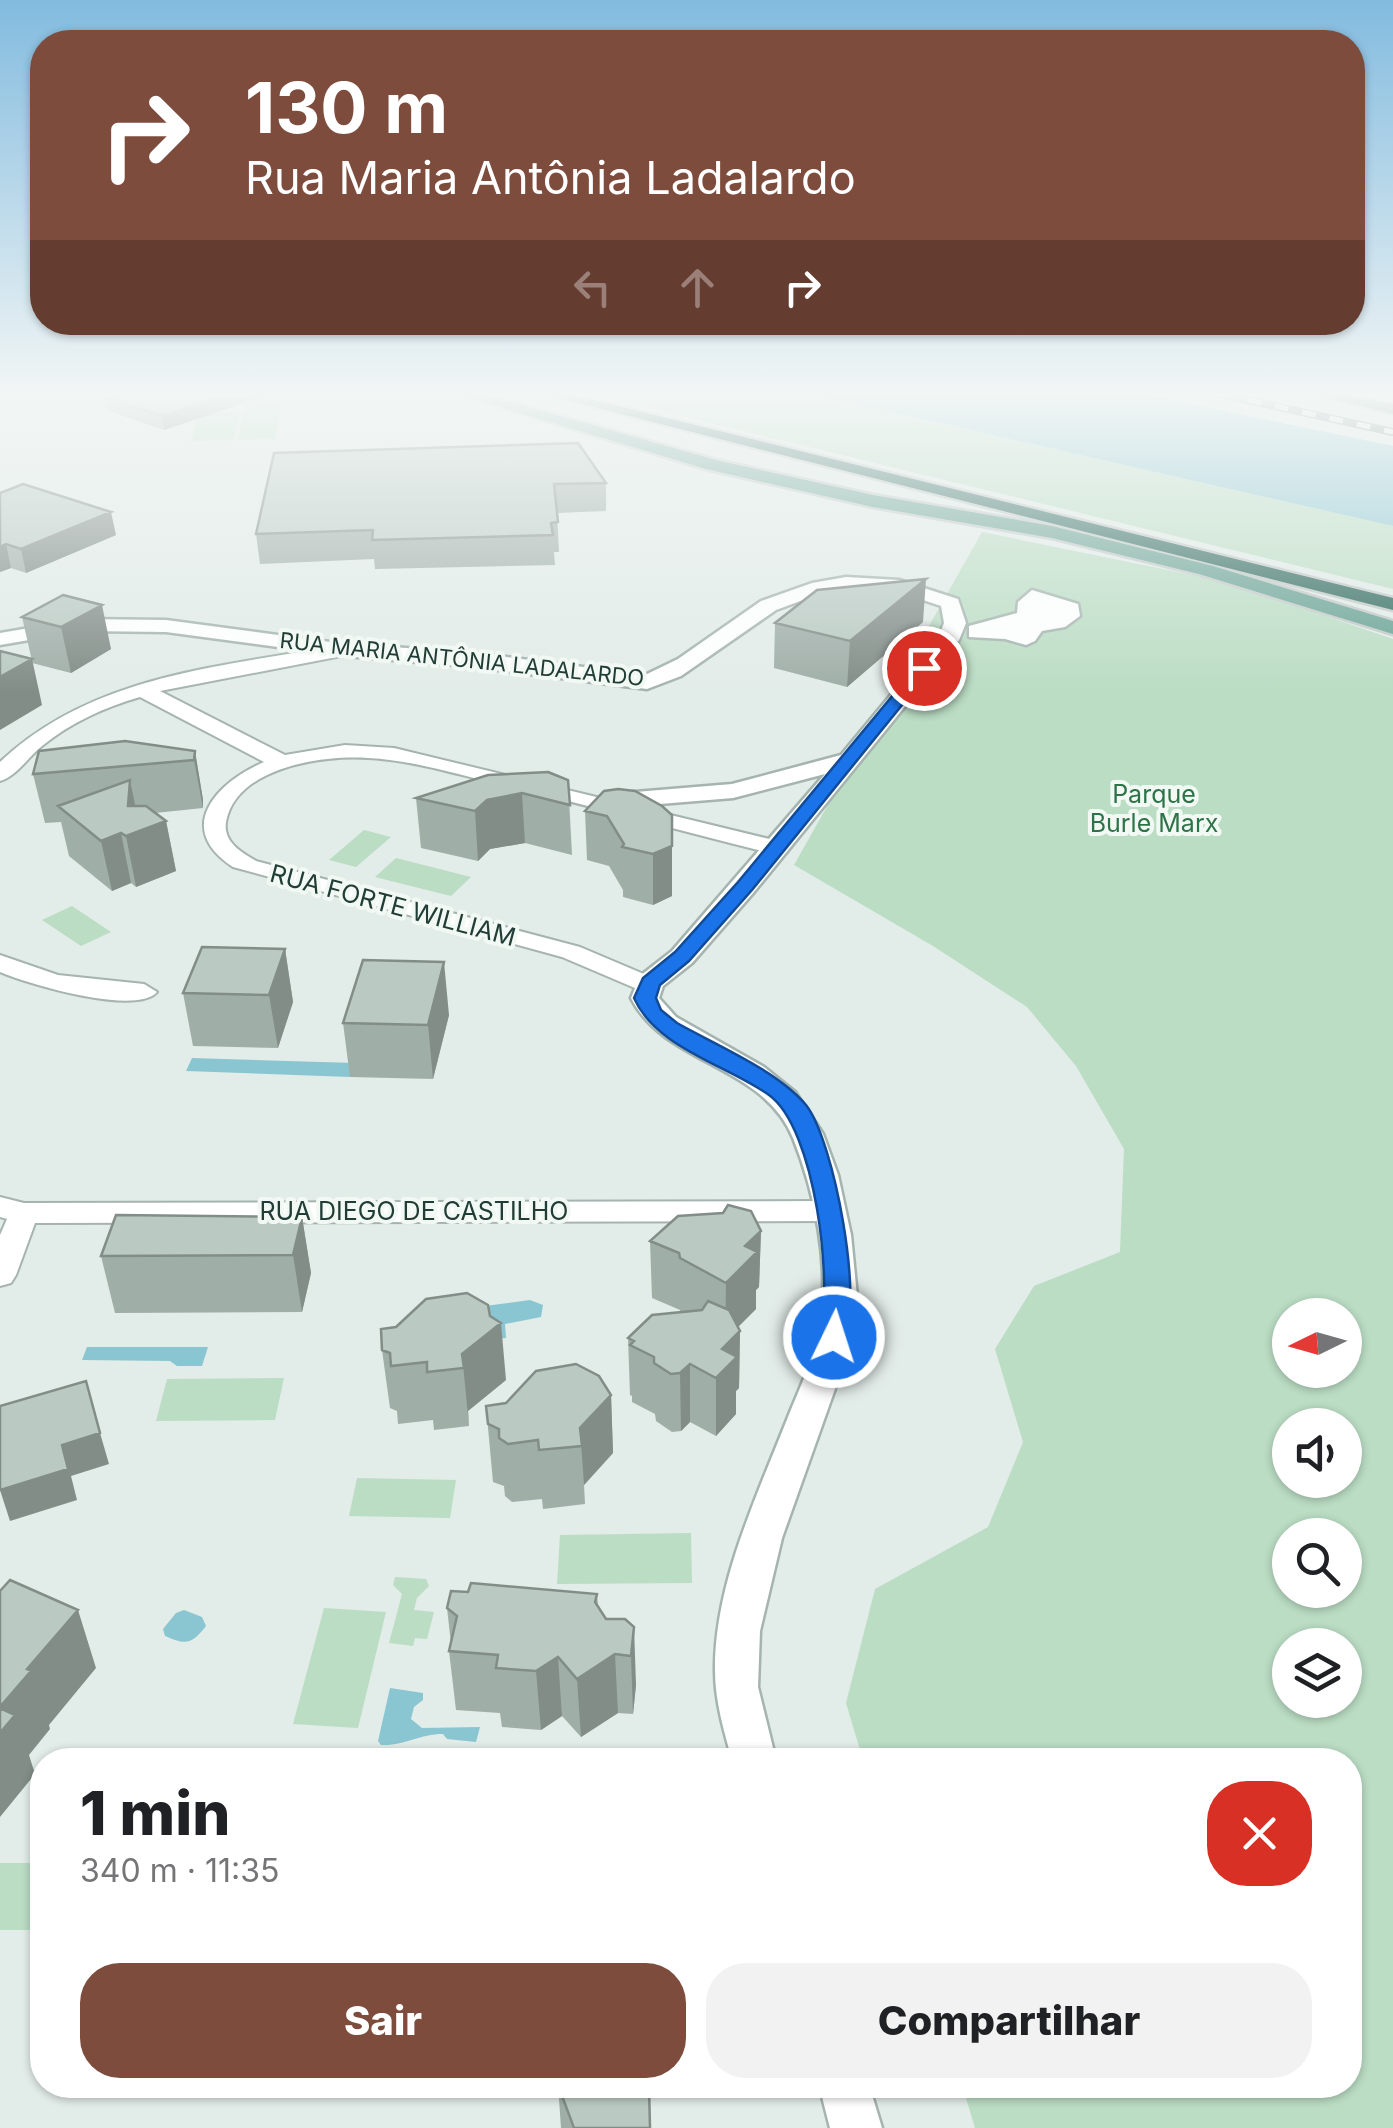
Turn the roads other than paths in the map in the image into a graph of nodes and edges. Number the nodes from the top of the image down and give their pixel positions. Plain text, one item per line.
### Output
1 (839, 493) edge
2 (949, 493) edge
3 (1254, 569) junction
4 (1393, 604) edge
5 (1051, 620) junction
6 (1393, 620) edge
7 (1393, 628) edge
8 (0, 639) edge
9 (1026, 641) dead end
10 (345, 650) junction
11 (142, 690) junction
12 (848, 760) junction
13 (282, 762) junction
14 (0, 774) edge
15 (606, 801) junction
16 (774, 847) junction
17 (0, 963) edge
18 (649, 986) junction
19 (144, 992) dead end
20 (12, 1210) edge
21 (828, 1211) junction
22 (0, 1275) edge
23 (750, 1748) edge
24 (848, 2098) edge
25 (856, 2128) edge

1 - 7 main road
2 - 3 highway
3 - 4 highway
3 - 6 highway
5 - 5 street
5 - 9 street
8 - 10 street, RUA MARIA ANTÔNIA LADALARDO
10 - 11 street
10 - 12 street, RUA MARIA ANTÔNIA LADALARDO
11 - 13 street
11 - 14 street
12 - 15 street
12 - 16 street, RUA MARIA ANTÔNIA LADALARDO
13 - 15 street, RUA FORTE WILLIAM
13 - 18 street, RUA FORTE WILLIAM
15 - 16 street, RUA FORTE WILLIAM
16 - 18 street, RUA MARIA ANTÔNIA LADALARDO
17 - 19 street
18 - 21 street
20 - 21 street, RUA DIEGO DE CASTILHO
20 - 22 street
21 - 23 street
24 - 25 street

